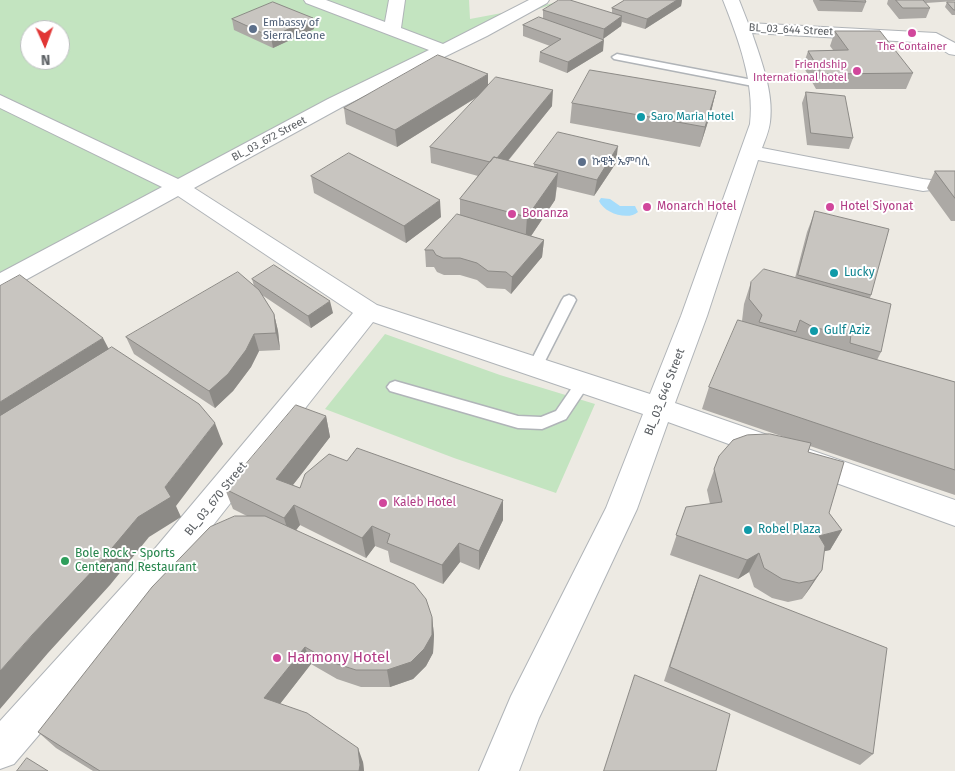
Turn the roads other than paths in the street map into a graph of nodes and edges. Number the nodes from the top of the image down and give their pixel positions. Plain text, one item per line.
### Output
1 (312, 0) edge
2 (397, 0) edge
3 (541, 0) edge
4 (731, 0) edge
5 (743, 28) junction
6 (392, 30) junction
7 (444, 50) junction
8 (955, 50) edge
9 (617, 58) dead end
10 (758, 84) junction
11 (0, 101) edge
12 (749, 152) junction
13 (923, 185) dead end
14 (180, 188) junction
15 (0, 283) edge
16 (570, 300) dead end
17 (368, 311) junction
18 (535, 367) junction
19 (583, 383) junction
20 (395, 387) dead end
21 (659, 408) junction
22 (955, 513) edge
23 (0, 750) edge
24 (499, 771) edge

1 - 6 street
2 - 6 street
3 - 7 street, BL_03_672 Street
4 - 5 street, BL_03_646 Street
5 - 8 street, BL_03_644 Street
5 - 10 street, BL_03_646 Street
6 - 7 street
7 - 14 street, BL_03_672 Street
9 - 10 lane
10 - 12 street, BL_03_646 Street
11 - 14 street
12 - 13 street
12 - 21 street, BL_03_646 Street
14 - 15 street, BL_03_672 Street
14 - 17 street
16 - 18 lane
17 - 18 street
17 - 23 street, BL_03_670 Street
18 - 19 street
19 - 20 lane
19 - 21 street
21 - 22 street
21 - 24 street, BL_03_646 Street

